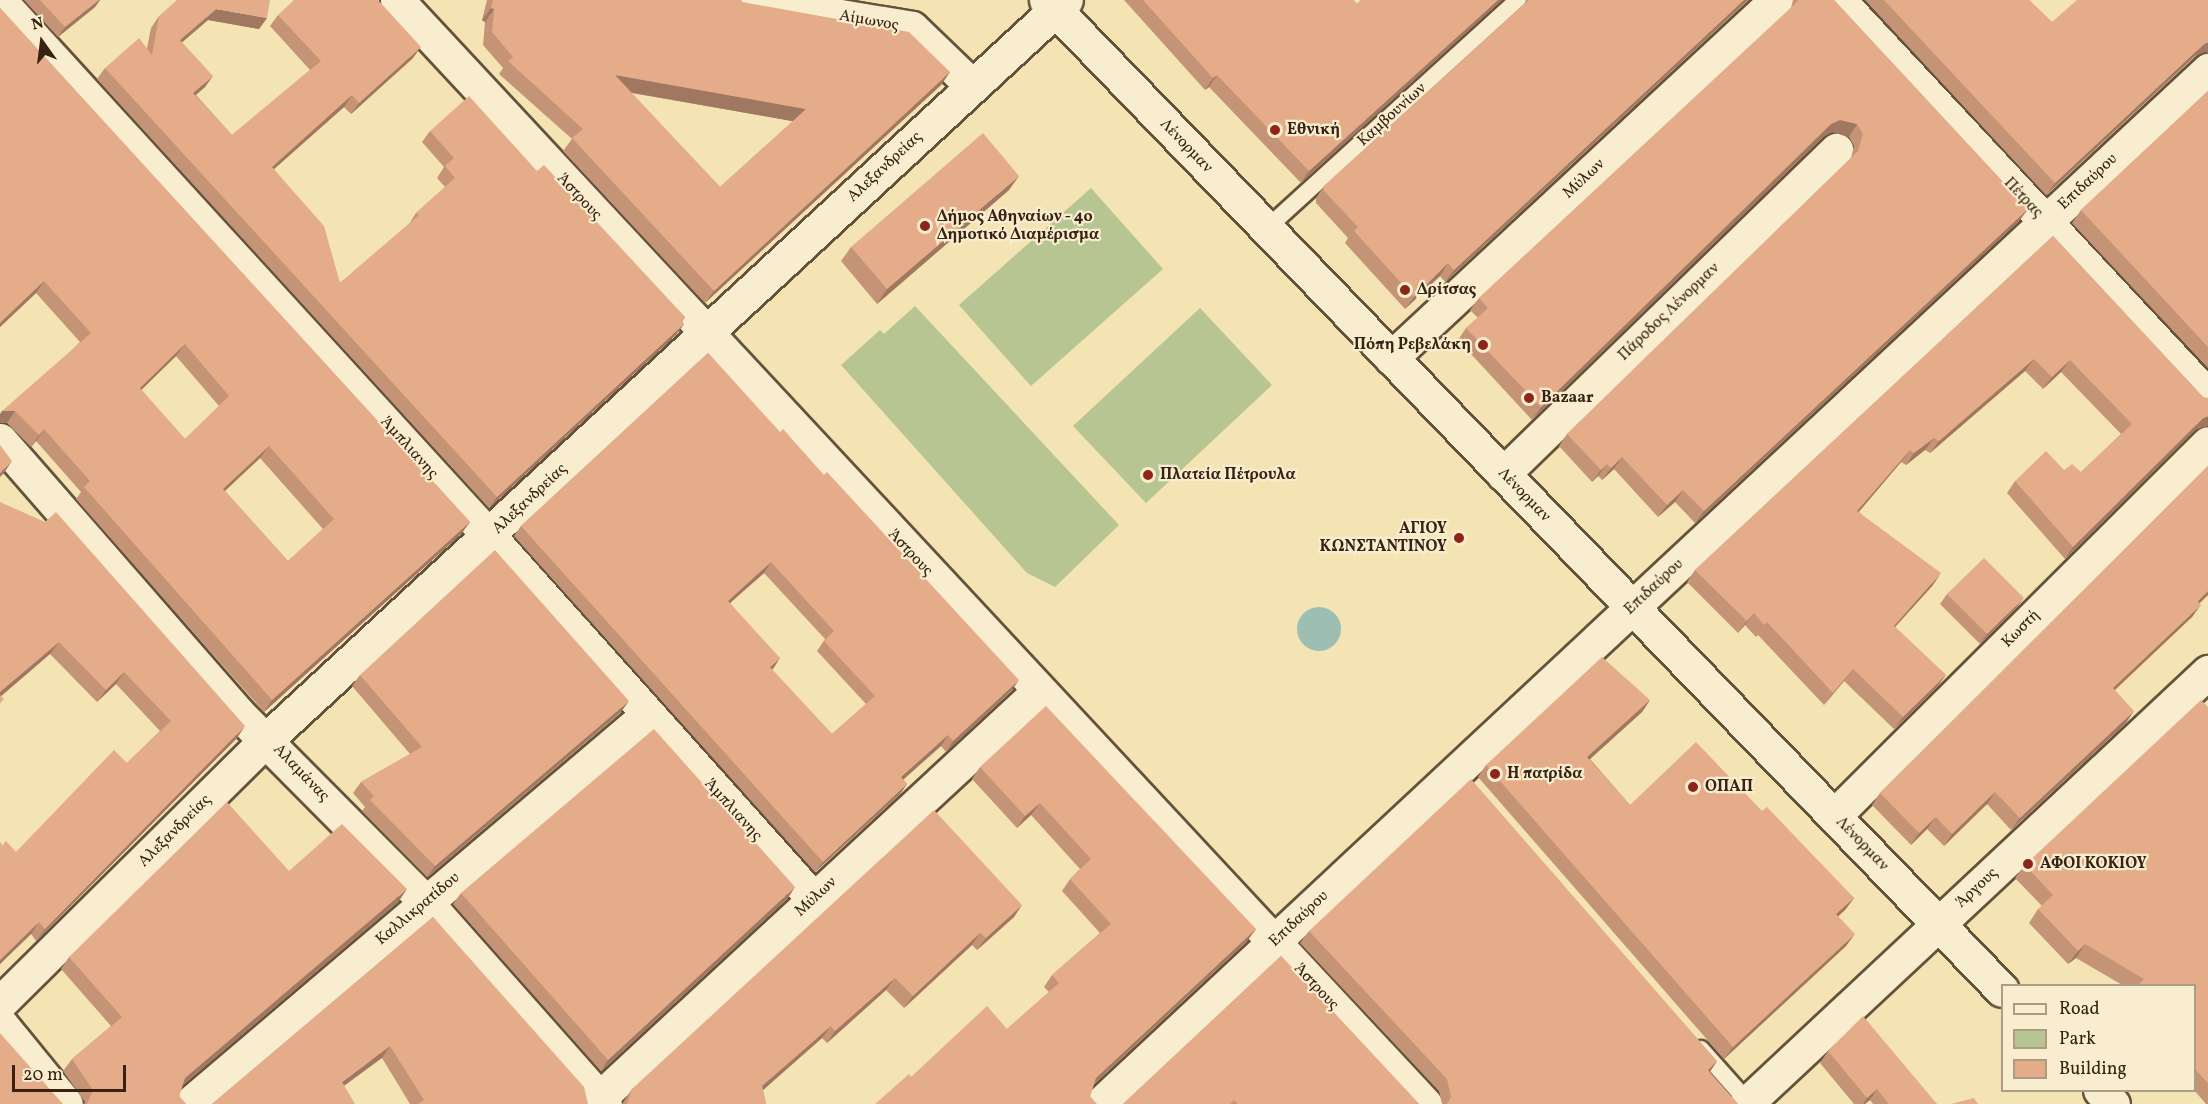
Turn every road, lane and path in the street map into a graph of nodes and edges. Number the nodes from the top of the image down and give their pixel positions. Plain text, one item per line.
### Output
1 (397, 0) edge
2 (745, 0) edge
3 (1518, 0) edge
4 (1776, 0) edge
5 (1839, 0) edge
6 (0, 1) edge
7 (1056, 4) edge
8 (2208, 70) edge
9 (971, 86) junction
10 (1836, 150) dead end
11 (2045, 221) junction
12 (1266, 229) junction
13 (706, 334) junction
14 (1391, 358) junction
15 (2208, 396) edge
16 (0, 440) edge
17 (2208, 443) edge
18 (1503, 474) junction
19 (490, 537) junction
20 (1632, 608) junction
21 (2208, 672) edge
22 (1039, 691) junction
23 (648, 714) junction
24 (267, 739) junction
25 (1834, 816) junction
26 (814, 899) junction
27 (426, 902) junction
28 (1939, 924) junction
29 (1274, 942) junction
30 (2001, 989) edge
31 (0, 1004) edge
32 (0, 1023) edge
33 (1693, 1039) edge
34 (2102, 1092) edge
35 (1416, 1101) edge
36 (599, 1102) edge
37 (1747, 1103) edge
38 (66, 1104) edge
39 (189, 1104) edge
40 (1100, 1104) edge
41 (2113, 1104) edge

1 - 13 street, Άστρους
2 - 9 street, Αίμωνος
3 - 12 lane, Καμβουνίων
4 - 14 street, Μύλων
5 - 11 street, Πέτρας
6 - 19 street, Άμπλιανης
7 - 9 street, Αλεξανδρείας
7 - 12 street, Λένορμαν
8 - 11 street, Επιδαύρου
9 - 13 street, Αλεξανδρείας
10 - 18 street, Πάροδος Λένορμαν
11 - 15 street, Πέτρας
11 - 20 street, Επιδαύρου
12 - 14 street, Λένορμαν
13 - 19 street, Αλεξανδρείας
13 - 22 street, Άστρους
14 - 18 street, Λένορμαν
16 - 24 street, Αλαμάνας
17 - 25 street, Κωστή
18 - 20 street, Λένορμαν
19 - 23 street, Άμπλιανης
19 - 24 street, Αλεξανδρείας
20 - 25 street, Λένορμαν
20 - 29 street, Επιδαύρου
21 - 28 street, Άργους
22 - 26 street, Μύλων
22 - 29 street, Άστρους
23 - 26 street, Άμπλιανης
23 - 27 street, Καλλικρατίδου
24 - 27 street, Αλαμάνας
24 - 31 street, Αλεξανδρείας
25 - 28 street, Λένορμαν
26 - 36 street, Μύλων
27 - 36 street, Αλαμάνας
27 - 39 street, Καλλικρατίδου
28 - 30 street, Λένορμαν
28 - 37 street, Άργους
29 - 35 street, Άστρους
29 - 40 street, Επιδαύρου
32 - 38 street
33 - 37 lane
34 - 41 street

